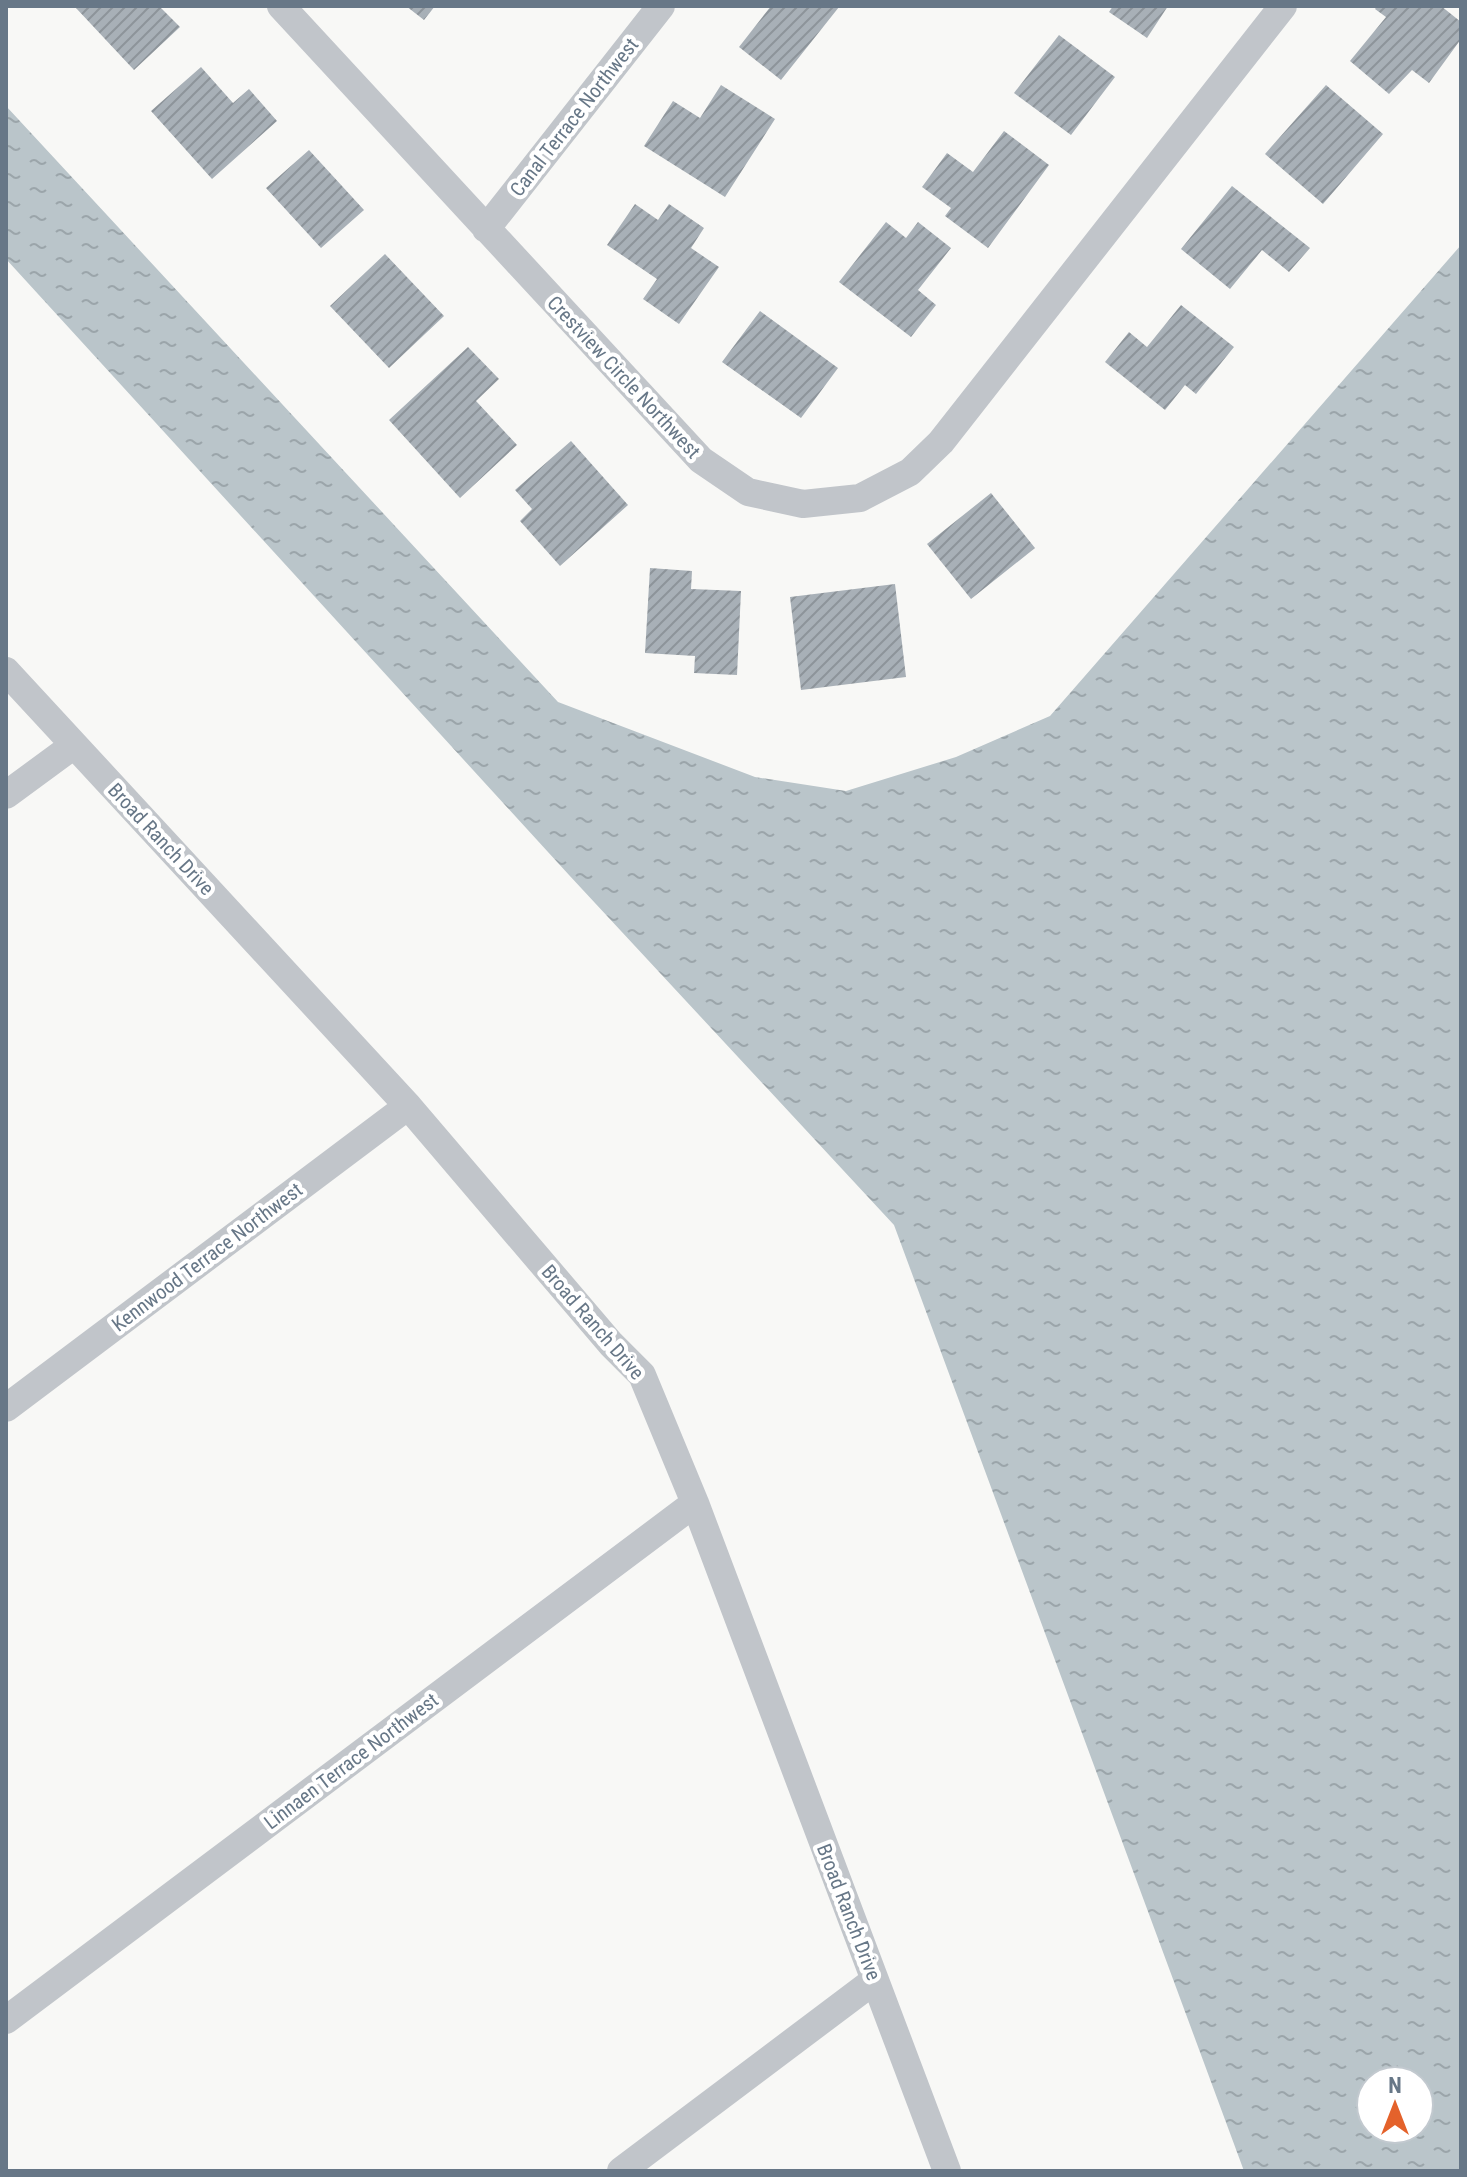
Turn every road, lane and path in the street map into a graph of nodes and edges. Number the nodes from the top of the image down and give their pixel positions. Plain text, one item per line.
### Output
1 (281, 6) edge
2 (661, 6) edge
3 (1283, 6) edge
4 (486, 229) junction
5 (6, 671) edge
6 (74, 745) junction
7 (6, 795) edge
8 (408, 1106) junction
9 (6, 1408) edge
10 (695, 1503) junction
11 (875, 1980) junction
12 (6, 2020) edge
13 (621, 2171) edge
14 (947, 2171) edge

1 - 4 street, Crestview Circle Northwest
2 - 4 street, Canal Terrace Northwest
3 - 4 street, Crestview Circle Northwest
5 - 6 street, Broad Ranch Drive
6 - 7 street
6 - 8 street, Broad Ranch Drive
8 - 9 street, Kennwood Terrace Northwest
8 - 10 street, Broad Ranch Drive
10 - 11 street, Broad Ranch Drive
10 - 12 street, Linnaen Terrace Northwest
11 - 13 street
11 - 14 street, Broad Ranch Drive

